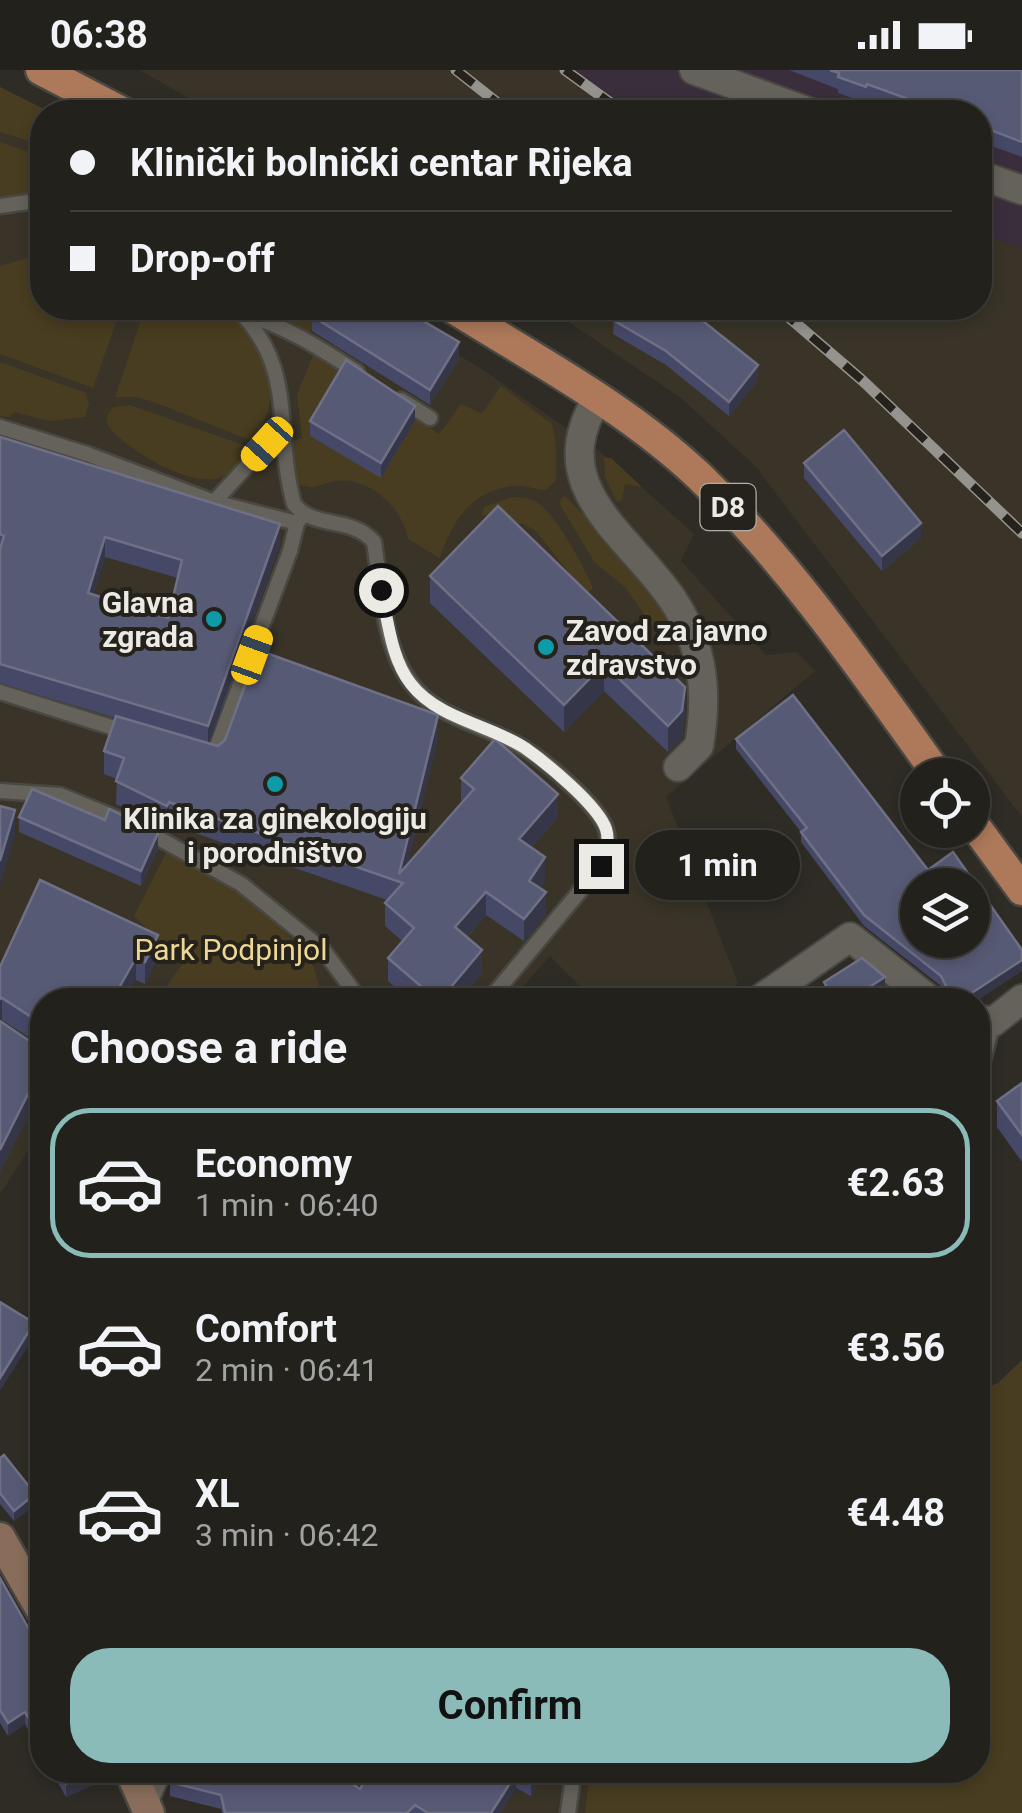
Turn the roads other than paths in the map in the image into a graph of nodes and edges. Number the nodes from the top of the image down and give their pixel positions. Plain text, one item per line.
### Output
1 (41, 70) edge
2 (694, 70) edge
3 (99, 100) edge
4 (777, 100) edge
5 (992, 179) edge
6 (1022, 190) edge
7 (30, 202) edge
8 (0, 206) edge
9 (246, 320) edge
10 (267, 320) edge
11 (472, 320) edge
12 (366, 378) edge
13 (382, 388) edge
14 (598, 398) junction
15 (430, 418) dead end
16 (0, 427) edge
17 (283, 436) junction
18 (214, 502) junction
19 (300, 518) junction
20 (0, 692) edge
21 (143, 737) edge
22 (197, 754) edge
23 (926, 758) edge
24 (678, 767) dead end
25 (0, 790) edge
26 (990, 846) edge
27 (1022, 890) edge
28 (351, 988) edge
29 (500, 988) edge
30 (776, 988) edge
31 (915, 988) edge
32 (1022, 999) edge
33 (990, 1017) edge
34 (0, 1538) edge
35 (30, 1573) edge
36 (572, 1783) edge
37 (568, 1813) edge

1 - 3 main road
2 - 4 street
5 - 6 street
7 - 8 lane
9 - 17 lane
10 - 12 lane
11 - 14 main road, D8
13 - 15 lane
14 - 23 main road, D8
14 - 24 street
16 - 18 lane
17 - 18 lane
17 - 19 lane
18 - 19 lane
19 - 22 lane
19 - 29 lane
20 - 21 lane
25 - 28 lane
26 - 27 main road
30 - 31 street
32 - 33 street
34 - 35 main road
36 - 37 lane

